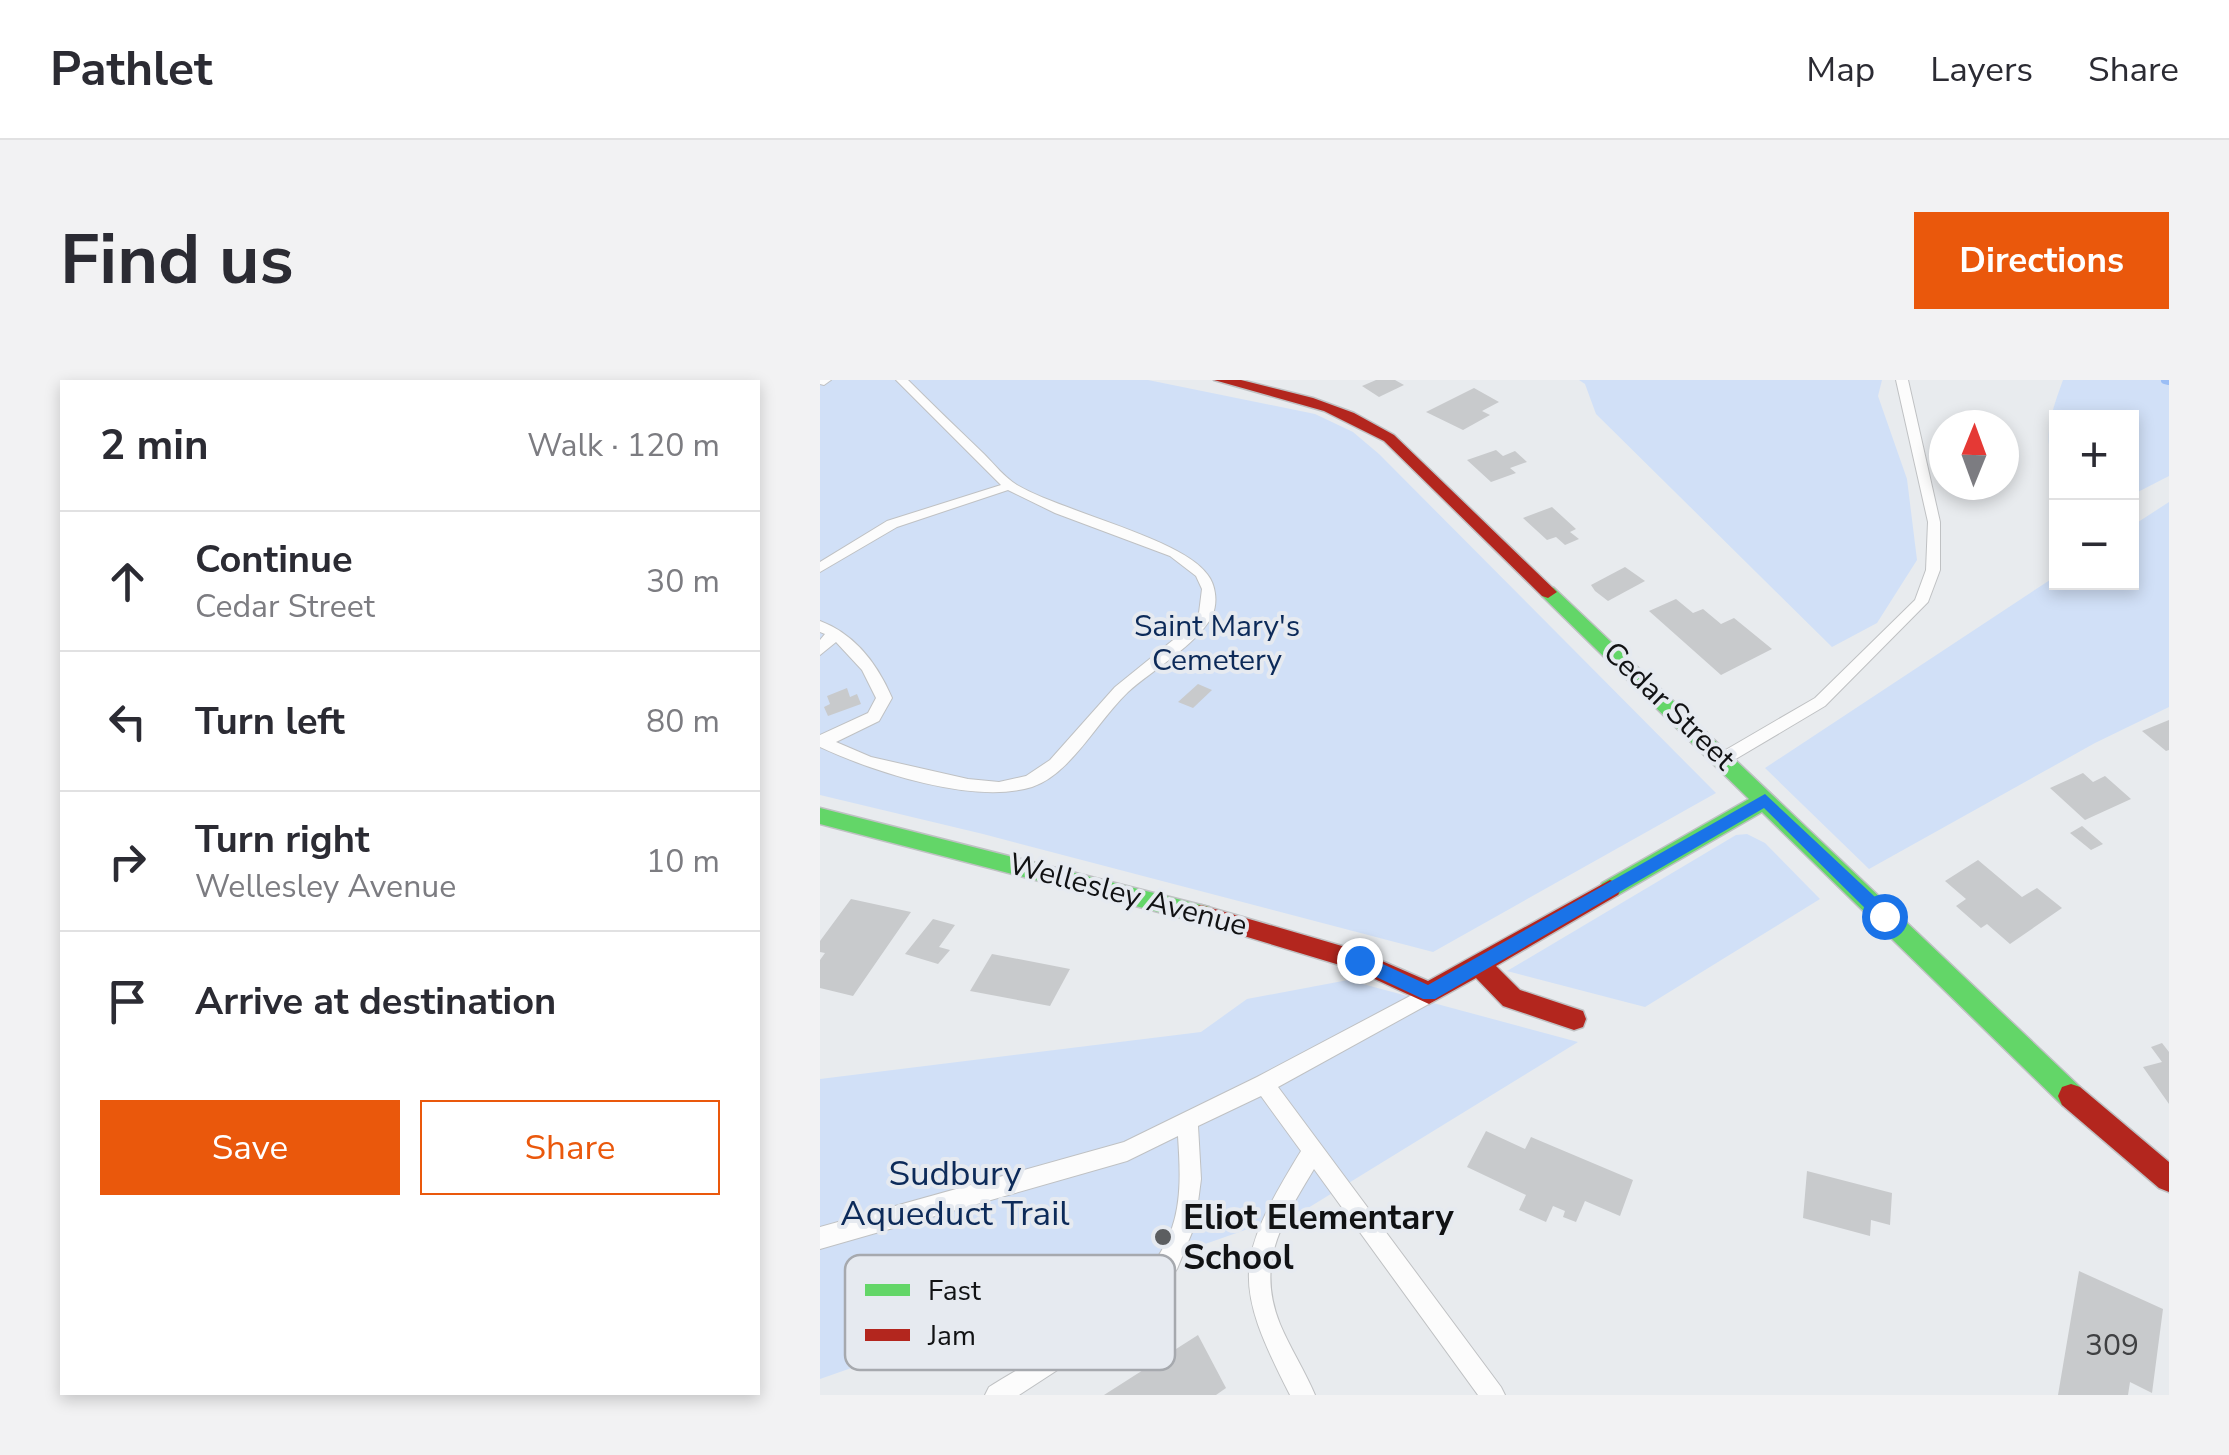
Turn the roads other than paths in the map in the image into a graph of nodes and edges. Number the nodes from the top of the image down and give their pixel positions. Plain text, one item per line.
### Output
1 (902, 380) edge
2 (1221, 380) edge
3 (1902, 380) edge
4 (1009, 486) junction
5 (820, 568) edge
6 (827, 630) edge
7 (820, 650) edge
8 (821, 741) edge
9 (1723, 758) junction
10 (1765, 800) junction
11 (820, 816) edge
12 (1480, 966) junction
13 (1429, 994) junction
14 (1574, 1019) dead end
15 (1264, 1084) junction
16 (1188, 1123) junction
17 (1312, 1153) junction
18 (2169, 1179) edge
19 (820, 1238) edge
20 (1173, 1255) edge
21 (1036, 1370) edge
22 (997, 1395) edge
23 (1302, 1395) edge
24 (1493, 1395) edge

1 - 4 lane
2 - 9 street, Cedar Street
3 - 9 lane
4 - 5 lane
4 - 8 lane
6 - 7 lane
6 - 8 lane
9 - 10 street, Cedar Street
10 - 12 street
10 - 18 street, Cedar Street
11 - 13 street, Wellesley Avenue
12 - 13 street
12 - 14 street
13 - 15 lane
15 - 16 lane
15 - 17 lane
16 - 19 lane
16 - 20 lane
17 - 23 lane
17 - 24 lane
21 - 22 lane

